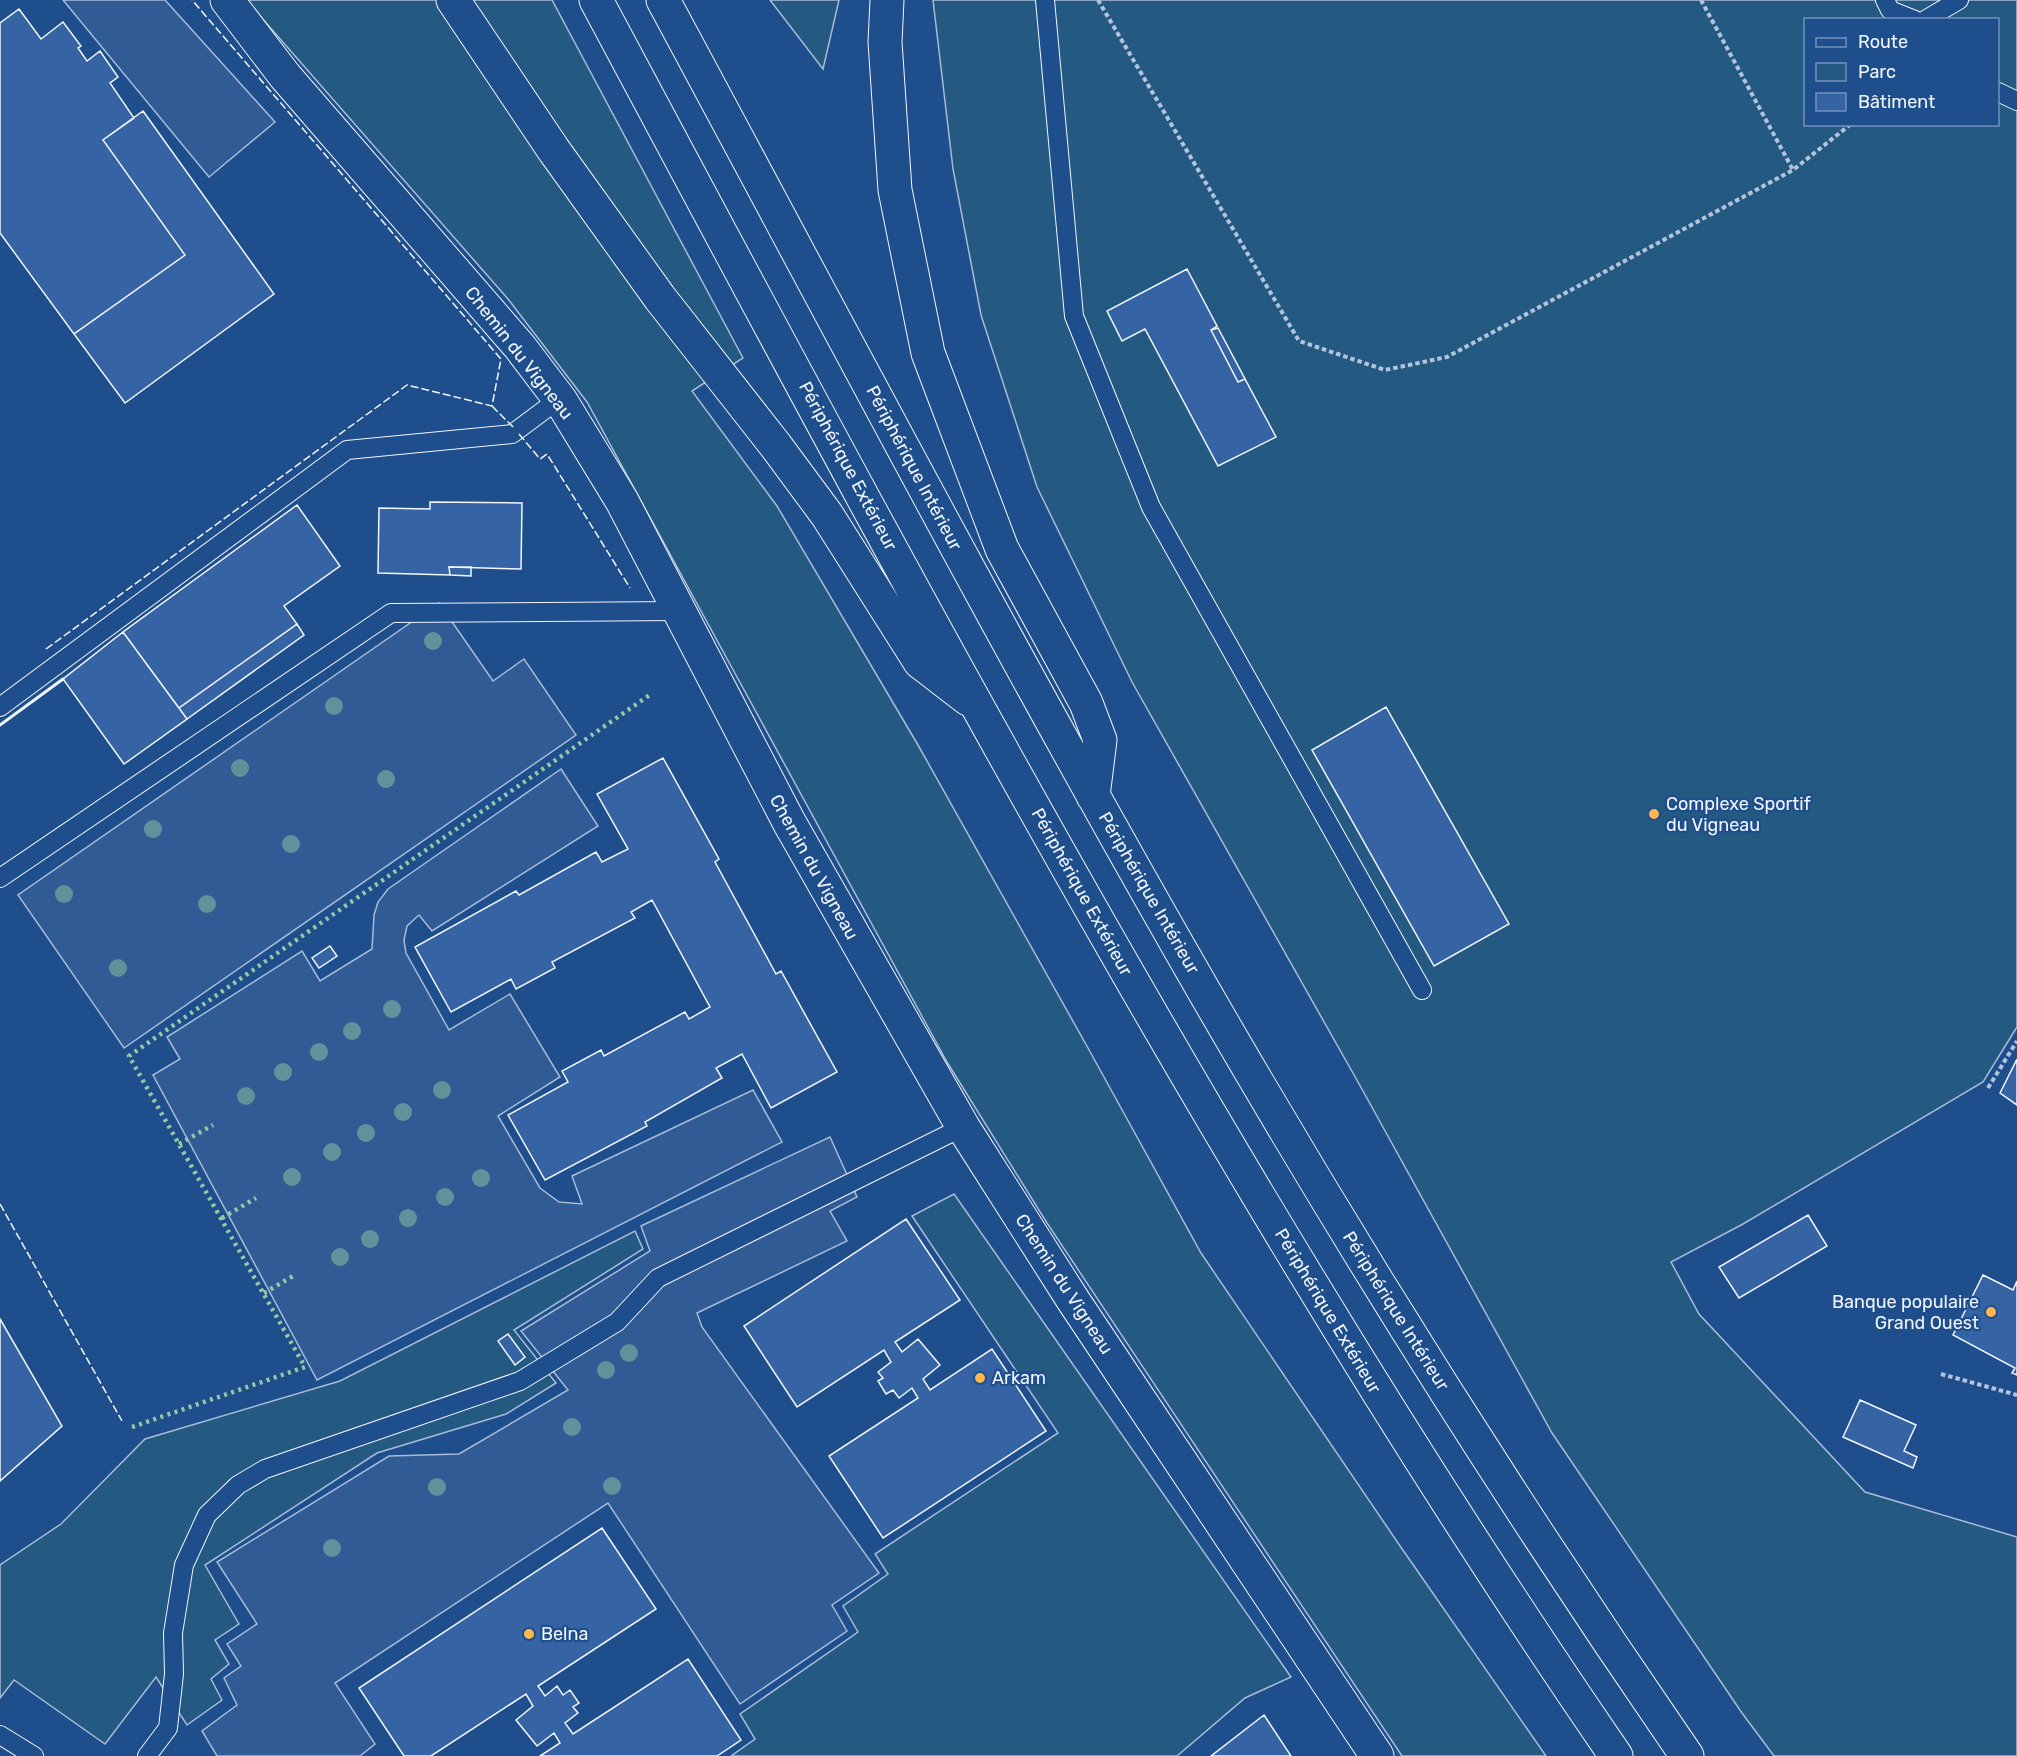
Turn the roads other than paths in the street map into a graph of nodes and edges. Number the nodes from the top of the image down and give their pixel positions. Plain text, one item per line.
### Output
1 (227, 0) edge
2 (453, 0) edge
3 (596, 0) edge
4 (663, 0) edge
5 (887, 0) edge
6 (1045, 0) edge
7 (1885, 0) edge
8 (1959, 0) edge
9 (1910, 18) edge
10 (1929, 18) edge
11 (1999, 92) edge
12 (2017, 101) edge
13 (559, 399) junction
14 (680, 611) junction
15 (978, 706) junction
16 (0, 707) edge
17 (1093, 796) junction
18 (0, 878) edge
19 (1422, 990) dead end
20 (963, 1126) junction
21 (0, 1735) edge
22 (34, 1756) edge
23 (147, 1756) edge
24 (1377, 1756) edge
25 (1616, 1756) edge
26 (1687, 1756) edge

1 - 13 main road, Chemin du Vigneau
2 - 15 main road
3 - 15 main road, Périphérique Extérieur
4 - 17 main road, Périphérique Intérieur
5 - 17 main road
6 - 19 lane
7 - 9 lane
8 - 10 lane
11 - 12 lane
13 - 14 main road, Chemin du Vigneau
13 - 16 lane
14 - 18 lane
14 - 20 main road, Chemin du Vigneau
15 - 25 main road, Périphérique Extérieur
17 - 26 main road, Périphérique Intérieur
20 - 23 lane
20 - 24 main road, Chemin du Vigneau
21 - 22 lane

